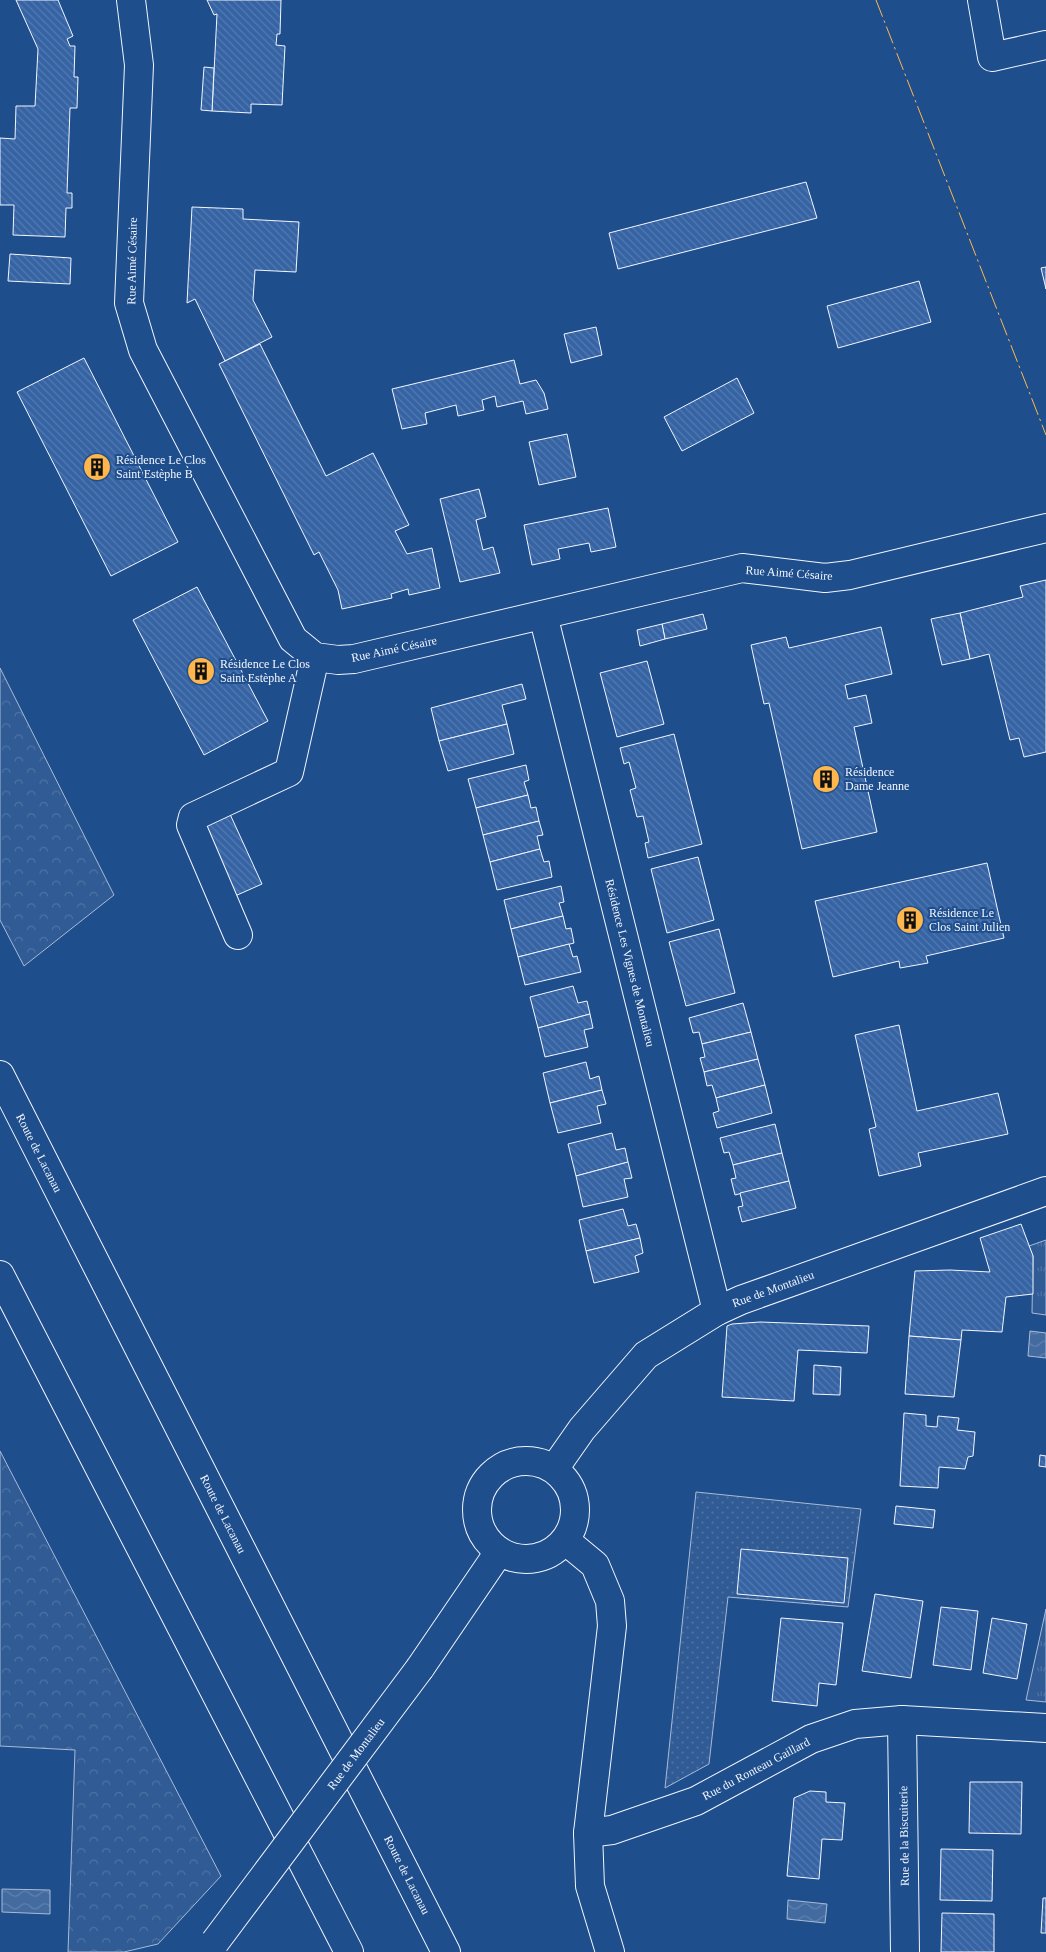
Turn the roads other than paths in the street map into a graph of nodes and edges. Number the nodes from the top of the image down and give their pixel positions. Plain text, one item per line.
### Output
1 (131, 0) edge
2 (982, 0) edge
3 (1046, 46) edge
4 (1046, 528) edge
5 (543, 615) junction
6 (314, 657) junction
7 (238, 934) dead end
8 (0, 1075) edge
9 (1046, 1191) edge
10 (0, 1275) edge
11 (717, 1311) junction
12 (554, 1469) junction
13 (566, 1540) junction
14 (499, 1552) junction
15 (902, 1720) junction
16 (1046, 1728) edge
17 (588, 1833) junction
18 (211, 1947) edge
19 (350, 1952) edge
20 (446, 1952) edge
21 (610, 1952) edge
22 (905, 1952) edge

1 - 6 street, Rue Aimé Césaire
2 - 3 street
4 - 5 street, Rue Aimé Césaire
5 - 6 street, Rue Aimé Césaire
5 - 11 street, Résidence Les Vignes de Montalieu
6 - 7 street
8 - 20 street, Route de Lacanau
9 - 11 street, Rue de Montalieu
10 - 19 street
11 - 12 street, Rue de Montalieu
12 - 13 street
12 - 14 street
13 - 14 street
13 - 17 street
14 - 18 street, Rue de Montalieu, bridge
15 - 16 street, Rue du Ronteau Gaillard
15 - 17 street, Rue du Ronteau Gaillard
15 - 22 street, Rue de la Biscuiterie
17 - 21 street

